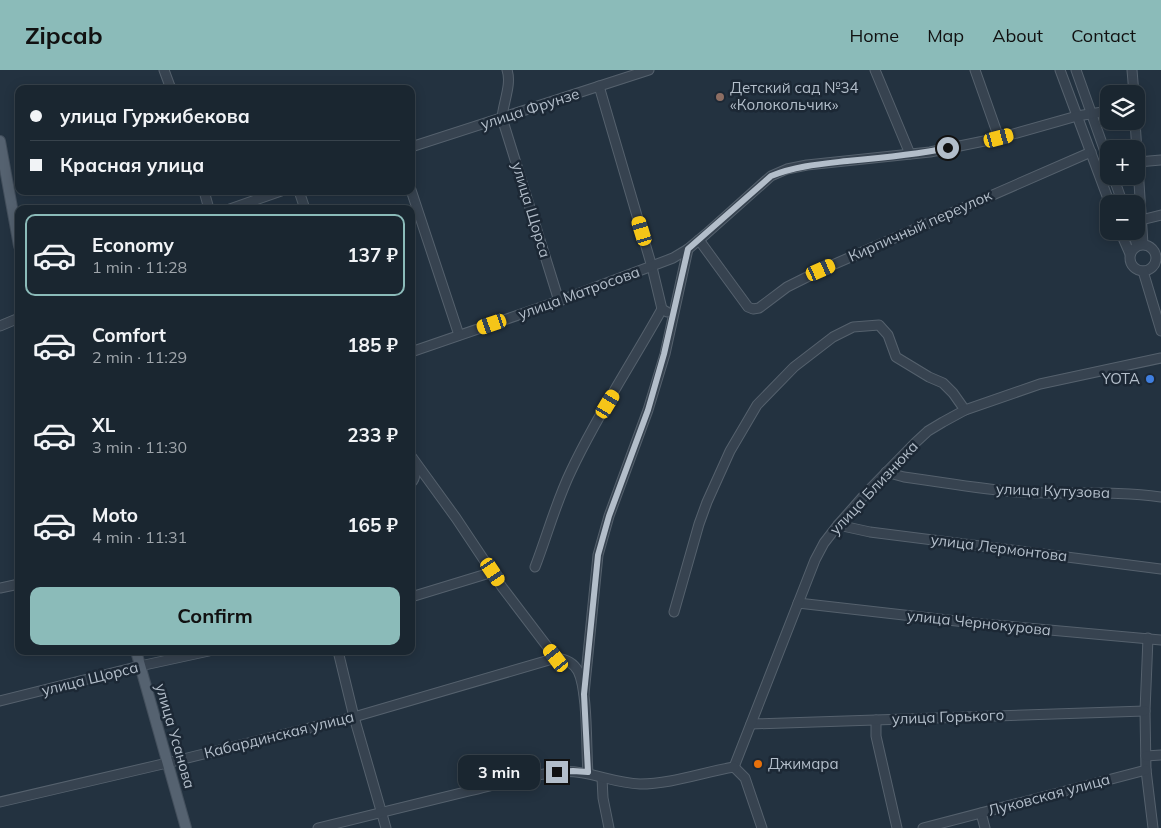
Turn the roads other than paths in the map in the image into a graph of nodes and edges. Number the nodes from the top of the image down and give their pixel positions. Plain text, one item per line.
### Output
1 (164, 70) edge
2 (507, 70) edge
3 (648, 70) edge
4 (875, 70) edge
5 (975, 70) edge
6 (1060, 70) edge
7 (1076, 70) edge
8 (1132, 70) edge
9 (169, 85) edge
10 (1133, 85) edge
11 (599, 86) junction
12 (1100, 112) edge
13 (1091, 114) junction
14 (1078, 116) junction
15 (502, 118) junction
16 (999, 138) junction
17 (1101, 140) edge
18 (0, 141) edge
19 (415, 146) edge
20 (1091, 152) junction
21 (910, 154) junction
22 (1161, 160) edge
23 (1145, 161) edge
24 (270, 195) edge
25 (413, 195) edge
26 (1107, 195) edge
27 (241, 205) edge
28 (1161, 215) edge
29 (1145, 219) edge
30 (15, 224) edge
31 (699, 240) junction
32 (1124, 240) edge
33 (1137, 240) edge
34 (1140, 240) edge
35 (1140, 245) junction
36 (688, 249) junction
37 (1130, 254) junction
38 (1158, 263) edge
39 (652, 267) junction
40 (1143, 271) junction
41 (559, 301) junction
42 (662, 309) junction
43 (674, 316) junction
44 (15, 320) edge
45 (0, 326) edge
46 (1161, 331) edge
47 (459, 335) junction
48 (415, 351) edge
49 (1161, 358) edge
50 (965, 410) junction
51 (415, 461) edge
52 (886, 472) junction
53 (1161, 497) edge
54 (838, 525) junction
55 (535, 567) dead end
56 (1161, 570) edge
57 (493, 572) junction
58 (15, 585) edge
59 (0, 588) edge
60 (415, 596) edge
61 (798, 603) junction
62 (674, 612) dead end
63 (1148, 638) junction
64 (1161, 640) edge
65 (137, 655) edge
66 (191, 655) edge
67 (339, 655) edge
68 (556, 658) junction
69 (140, 666) junction
70 (584, 694) junction
71 (0, 701) edge
72 (1145, 711) junction
73 (354, 717) junction
74 (876, 720) junction
75 (751, 724) junction
76 (1161, 755) edge
77 (1146, 756) junction
78 (167, 763) junction
79 (734, 767) junction
80 (1146, 770) junction
81 (588, 772) junction
82 (602, 778) junction
83 (0, 802) edge
84 (382, 812) junction
85 (981, 813) junction
86 (186, 828) edge
87 (318, 828) edge
88 (386, 828) edge
89 (609, 828) edge
90 (762, 828) edge
91 (898, 828) edge
92 (923, 828) edge
93 (984, 828) edge
94 (1153, 828) edge

1 - 9 street
2 - 15 street
3 - 11 street, улица Фрунзе
4 - 21 street
5 - 16 street
6 - 14 street
7 - 13 street
8 - 10 street
11 - 15 street, улица Фрунзе
11 - 39 street
12 - 13 street, улица Матросова
13 - 14 street, улица Матросова
13 - 17 street
14 - 16 street, улица Матросова
14 - 20 street
15 - 19 street, улица Фрунзе
15 - 41 street, улица Щорса
16 - 21 street, улица Матросова
18 - 30 main road
20 - 26 street
20 - 31 street, Кирпичный переулок
21 - 31 street, улица Матросова
22 - 23 street
24 - 27 street
25 - 47 street
28 - 29 street
31 - 36 street, улица Матросова
32 - 37 street
33 - 35 street
34 - 35 street
35 - 37 street
35 - 38 street
36 - 39 street, улица Матросова
36 - 43 street
37 - 40 street
38 - 40 street
39 - 41 street, улица Матросова
39 - 42 street
40 - 46 street
41 - 47 street, улица Матросова
42 - 43 street
42 - 55 street
43 - 70 street
44 - 45 street
47 - 48 street, улица Матросова
49 - 50 street, улица Близнюка
50 - 52 street, улица Близнюка
50 - 62 street
51 - 57 street
52 - 53 street, улица Кутузова
52 - 54 street, улица Близнюка
54 - 56 street, улица Лермонтова
54 - 61 street, улица Близнюка
57 - 60 street
57 - 68 street
58 - 59 street
61 - 63 street, улица Чернокурова
61 - 75 street, улица Близнюка
63 - 64 street, улица Чернокурова
63 - 72 street
65 - 69 main road, улица Усанова
66 - 69 street, улица Щорса
67 - 73 street
68 - 70 street
68 - 73 street, Кабардинская улица
69 - 71 street, улица Щорса
69 - 78 main road, улица Усанова
70 - 81 street
72 - 74 street, улица Горького
72 - 77 street
73 - 78 street, Кабардинская улица
73 - 84 street
74 - 75 street, улица Горького
74 - 91 street
75 - 79 street, улица Близнюка
76 - 77 street
77 - 80 street
78 - 83 street, Кабардинская улица
78 - 86 main road, улица Усанова
79 - 82 street
79 - 90 street
80 - 85 street, Луковская улица
80 - 94 street
81 - 82 street
81 - 84 street
82 - 89 street
84 - 87 street
84 - 88 street
85 - 92 street, Луковская улица
85 - 93 street

